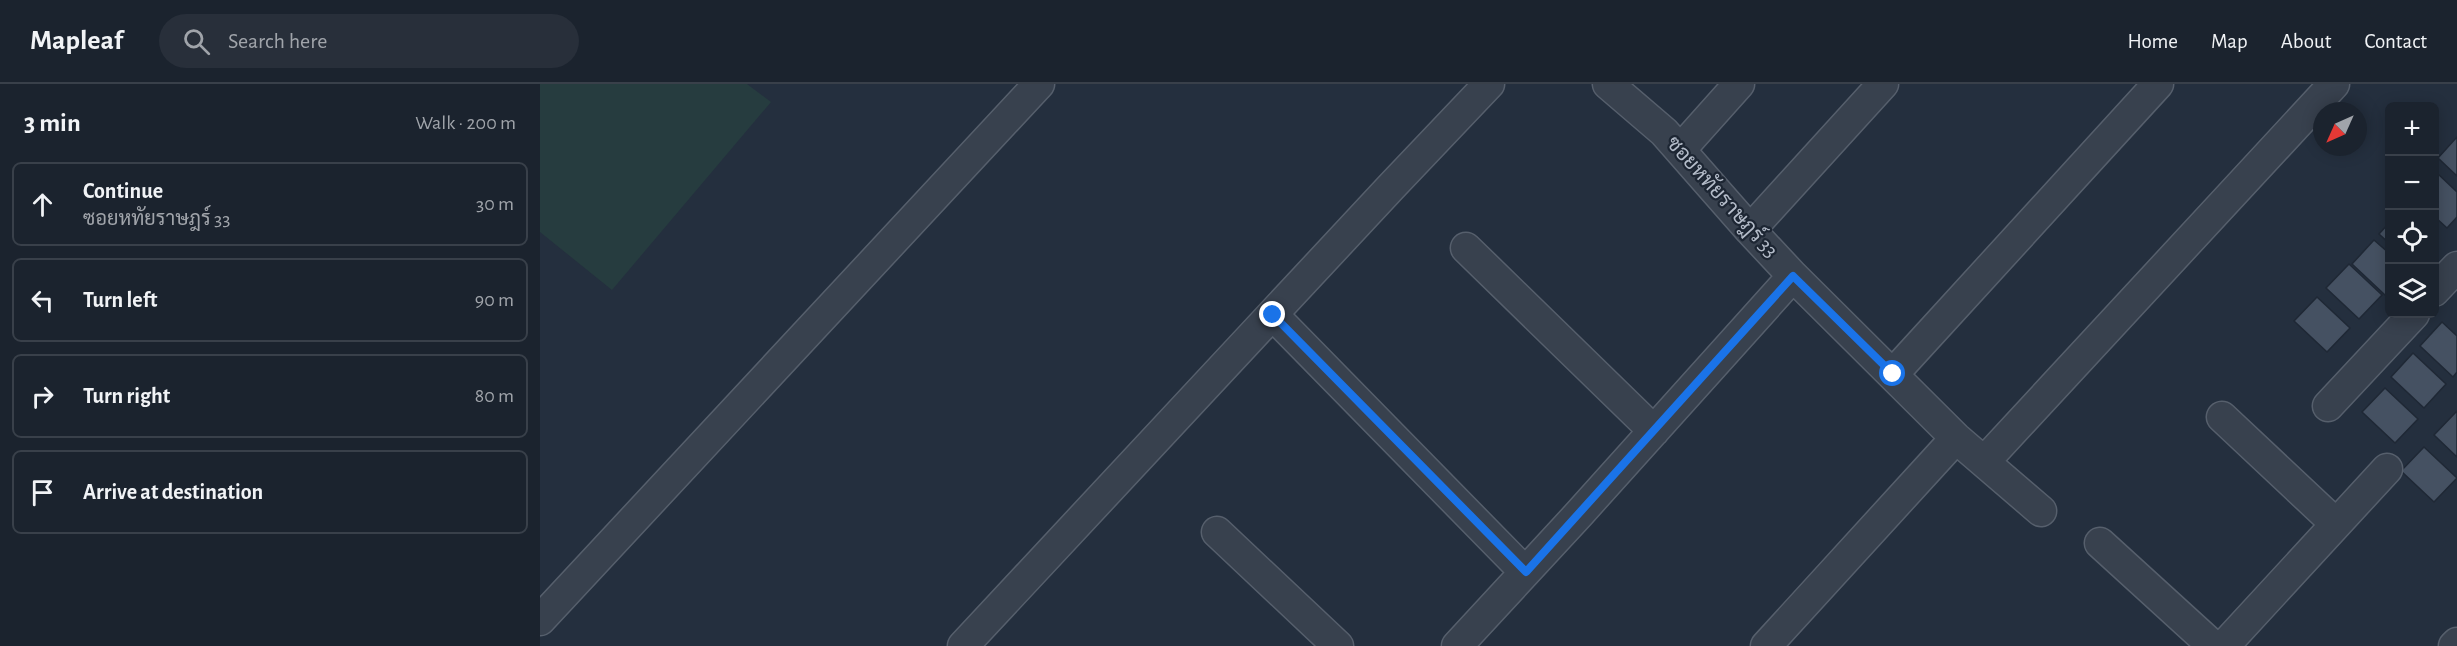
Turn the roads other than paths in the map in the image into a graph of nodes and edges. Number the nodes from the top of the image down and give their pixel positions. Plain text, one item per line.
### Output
1 (1039, 84) edge
2 (1489, 84) edge
3 (1608, 84) edge
4 (1739, 84) edge
5 (1883, 84) edge
6 (2158, 84) edge
7 (2334, 84) edge
8 (1680, 150) junction
9 (1750, 230) junction
10 (1466, 248) dead end
11 (2457, 267) edge
12 (1793, 276) junction
13 (2439, 286) edge
14 (1273, 315) junction
15 (2410, 318) edge
16 (1893, 374) junction
17 (2328, 406) dead end
18 (2222, 417) dead end
19 (1654, 431) junction
20 (1956, 438) junction
21 (1984, 462) junction
22 (2387, 469) dead end
23 (2040, 511) dead end
24 (2336, 524) junction
25 (1217, 532) dead end
26 (2100, 543) dead end
27 (1526, 572) junction
28 (540, 620) edge
29 (963, 646) edge
30 (1338, 646) edge
31 (1457, 646) edge
32 (1766, 646) edge
33 (2213, 646) edge
34 (2224, 646) edge

1 - 28 street
2 - 14 street
3 - 8 street, ซอยหทัยราษฎร์ 33
4 - 8 street
5 - 9 street
6 - 16 street
7 - 21 street
8 - 9 street, ซอยหทัยราษฎร์ 33
9 - 12 street, ซอยหทัยราษฎร์ 33
10 - 19 street
11 - 13 street
12 - 16 street, ซอยหทัยราษฎร์ 33
12 - 19 street
14 - 27 street
14 - 29 street
15 - 17 street
16 - 20 street, ซอยหทัยราษฎร์ 33
18 - 24 street
19 - 27 street
20 - 21 street, ซอยหทัยราษฎร์ 33
20 - 32 street
21 - 23 street, ซอยหทัยราษฎร์ 33
22 - 24 street
24 - 34 street
25 - 30 street
26 - 33 street
27 - 31 street

